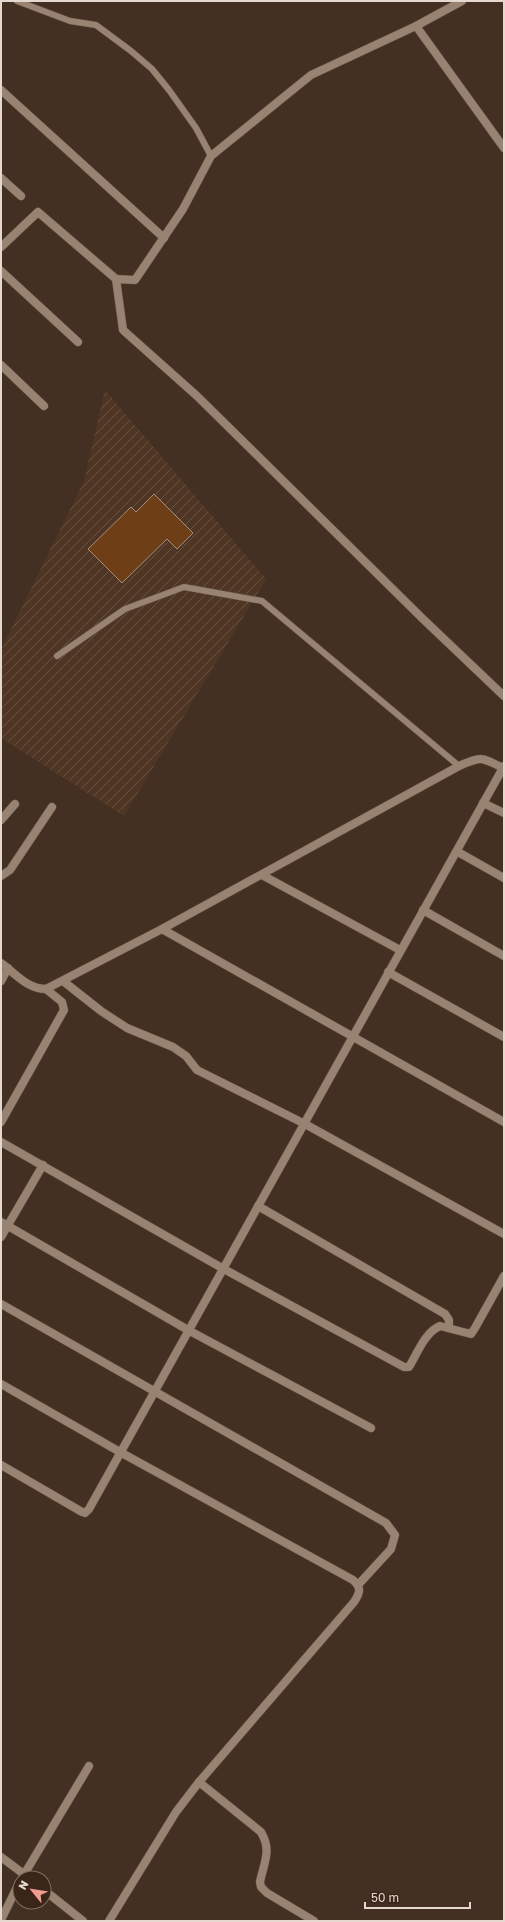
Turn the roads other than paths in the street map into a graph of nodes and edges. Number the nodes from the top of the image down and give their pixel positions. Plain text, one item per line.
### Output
1 (17, 1) edge
2 (462, 1) edge
3 (416, 26) junction
4 (1, 90) edge
5 (504, 148) edge
6 (211, 156) junction
7 (1, 178) edge
8 (21, 196) dead end
9 (164, 238) junction
10 (1, 247) edge
11 (1, 271) edge
12 (116, 279) junction
13 (78, 342) dead end
14 (1, 365) edge
15 (44, 406) dead end
16 (57, 656) dead end
17 (504, 696) edge
18 (459, 766) junction
19 (503, 767) edge
20 (483, 803) junction
21 (15, 804) dead end
22 (52, 807) dead end
23 (504, 813) edge
24 (1, 820) edge
25 (458, 852) junction
26 (262, 875) junction
27 (1, 876) edge
28 (504, 878) edge
29 (423, 910) junction
30 (162, 929) junction
31 (400, 950) junction
32 (504, 956) edge
33 (1, 963) edge
34 (8, 968) junction
35 (388, 972) junction
36 (1, 980) edge
37 (63, 981) junction
38 (46, 989) junction
39 (352, 1036) junction
40 (504, 1037) edge
41 (1, 1122) edge
42 (504, 1122) edge
43 (305, 1124) junction
44 (1, 1142) edge
45 (43, 1165) junction
46 (258, 1206) junction
47 (4, 1224) edge
48 (504, 1234) edge
49 (1, 1237) edge
50 (222, 1268) junction
51 (504, 1276) edge
52 (1, 1304) edge
53 (449, 1328) junction
54 (188, 1330) junction
55 (1, 1384) edge
56 (154, 1390) junction
57 (371, 1428) dead end
58 (120, 1452) junction
59 (1, 1465) edge
60 (358, 1585) junction
61 (89, 1766) dead end
62 (199, 1782) junction
63 (1, 1858) edge
64 (15, 1870) edge
65 (29, 1870) edge
66 (52, 1896) edge
67 (12, 1900) edge
68 (1, 1920) edge
69 (83, 1921) edge
70 (109, 1921) edge
71 (314, 1921) edge

1 - 6 lane
2 - 3 street
3 - 5 street
3 - 6 street
4 - 9 street
6 - 9 street
7 - 8 street
9 - 12 street
10 - 12 street
11 - 13 street
12 - 17 street
14 - 15 street
16 - 18 lane
18 - 19 street
18 - 26 street
19 - 20 street
20 - 23 street
20 - 25 street
21 - 24 street
22 - 27 street
25 - 28 street
25 - 29 street
26 - 30 street
26 - 31 street
29 - 31 street
29 - 32 street
30 - 37 street
30 - 39 street
31 - 35 street
33 - 34 street
34 - 36 street
34 - 38 street
35 - 39 street
35 - 40 street
37 - 38 street
37 - 43 street
38 - 41 street
39 - 42 street
39 - 43 street
43 - 46 street
43 - 48 street
44 - 45 street
45 - 47 street
45 - 50 street
46 - 50 street
46 - 53 street
47 - 49 street
47 - 54 street
50 - 53 street
50 - 54 street
51 - 53 street
52 - 56 street
54 - 56 street
54 - 57 street
55 - 58 street
56 - 58 street
56 - 60 street
58 - 59 street
58 - 60 street
60 - 62 street
61 - 65 street
62 - 70 street
62 - 71 street
63 - 64 street
66 - 69 street
67 - 68 street

